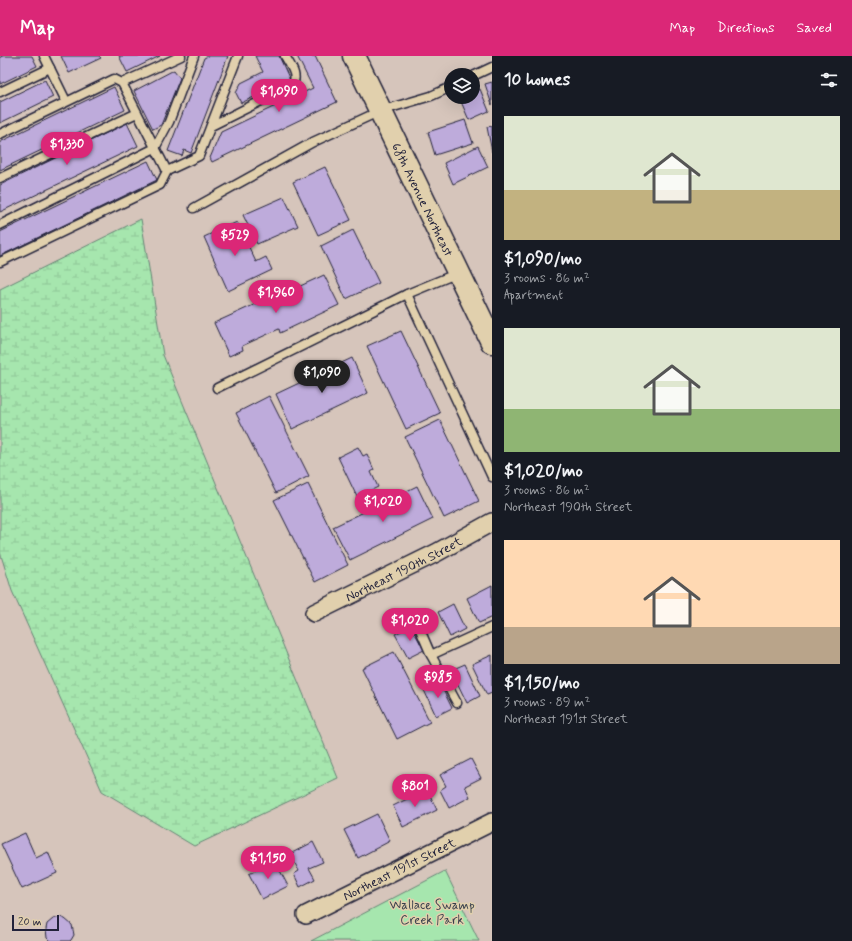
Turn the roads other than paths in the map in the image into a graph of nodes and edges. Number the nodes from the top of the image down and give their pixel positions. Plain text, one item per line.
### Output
1 (44, 56) edge
2 (181, 56) edge
3 (194, 56) edge
4 (238, 56) edge
5 (285, 56) edge
6 (354, 56) edge
7 (492, 67) edge
8 (50, 68) junction
9 (480, 73) edge
10 (122, 83) junction
11 (444, 90) edge
12 (0, 92) edge
13 (66, 101) junction
14 (380, 112) junction
15 (137, 113) junction
16 (211, 126) junction
17 (0, 134) edge
18 (155, 148) junction
19 (167, 171) junction
20 (0, 178) edge
21 (194, 208) dead end
22 (0, 225) edge
23 (0, 262) edge
24 (458, 272) junction
25 (407, 294) junction
26 (492, 342) edge
27 (217, 388) dead end
28 (492, 477) edge
29 (492, 522) edge
30 (314, 613) dead end
31 (415, 618) dead end
32 (492, 627) edge
33 (431, 655) junction
34 (457, 703) dead end
35 (492, 822) edge
36 (306, 914) dead end

1 - 8 lane
2 - 10 lane
3 - 18 lane
4 - 16 lane
5 - 16 lane
6 - 14 street, 68th Avenue Northeast
7 - 9 lane
8 - 12 lane
8 - 13 lane
10 - 13 lane
10 - 15 lane
11 - 14 lane
13 - 17 lane
14 - 21 lane
14 - 24 street, 68th Avenue Northeast
15 - 18 lane
15 - 20 lane
16 - 19 lane
18 - 19 lane
18 - 22 lane
19 - 23 lane
24 - 25 lane
24 - 26 street, 68th Avenue Northeast
25 - 27 lane
25 - 28 lane
29 - 30 street, Northeast 190th Street
31 - 33 lane
32 - 33 lane
33 - 34 lane
35 - 36 street, Northeast 191st Street

